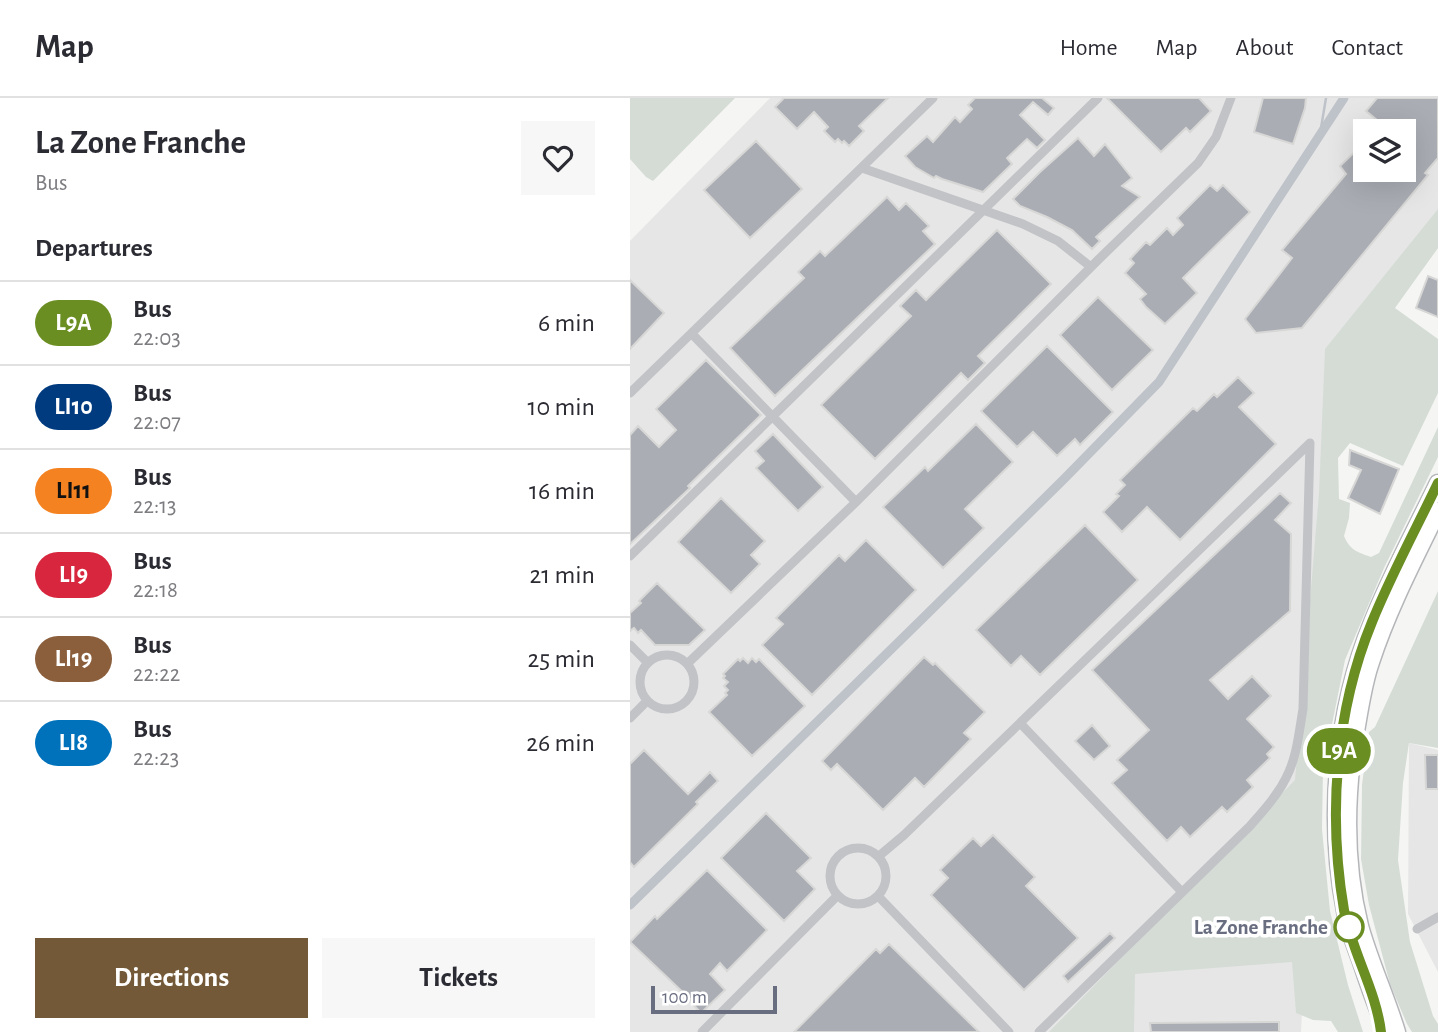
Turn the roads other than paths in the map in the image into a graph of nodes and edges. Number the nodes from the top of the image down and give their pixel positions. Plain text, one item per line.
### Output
1 (933, 98) edge
2 (1098, 98) edge
3 (1231, 98) edge
4 (862, 168) junction
5 (984, 210) junction
6 (1091, 267) junction
7 (692, 334) junction
8 (630, 393) edge
9 (773, 416) junction
10 (1438, 483) edge
11 (856, 502) junction
12 (1438, 511) edge
13 (630, 556) edge
14 (630, 645) edge
15 (648, 663) junction
16 (687, 664) junction
17 (647, 701) junction
18 (630, 718) edge
19 (1020, 723) junction
20 (879, 856) junction
21 (1182, 892) junction
22 (837, 896) junction
23 (878, 897) junction
24 (1438, 917) edge
25 (1417, 929) dead end
26 (702, 1032) edge
27 (1009, 1032) edge
28 (1039, 1032) edge
29 (1387, 1032) edge
30 (1398, 1032) edge

1 - 4 street
2 - 5 street
3 - 6 street
4 - 5 street
4 - 7 street
5 - 6 street
5 - 9 street
6 - 11 street
7 - 8 street
7 - 9 street
9 - 11 street
9 - 13 street
10 - 29 highway
11 - 16 street
12 - 30 highway
14 - 15 street
15 - 16 street
15 - 17 street
16 - 17 street
17 - 18 street
19 - 20 street
19 - 21 street
19 - 21 street
20 - 22 street
20 - 23 street
21 - 28 street
22 - 23 street
22 - 26 street
23 - 27 street
24 - 25 street

